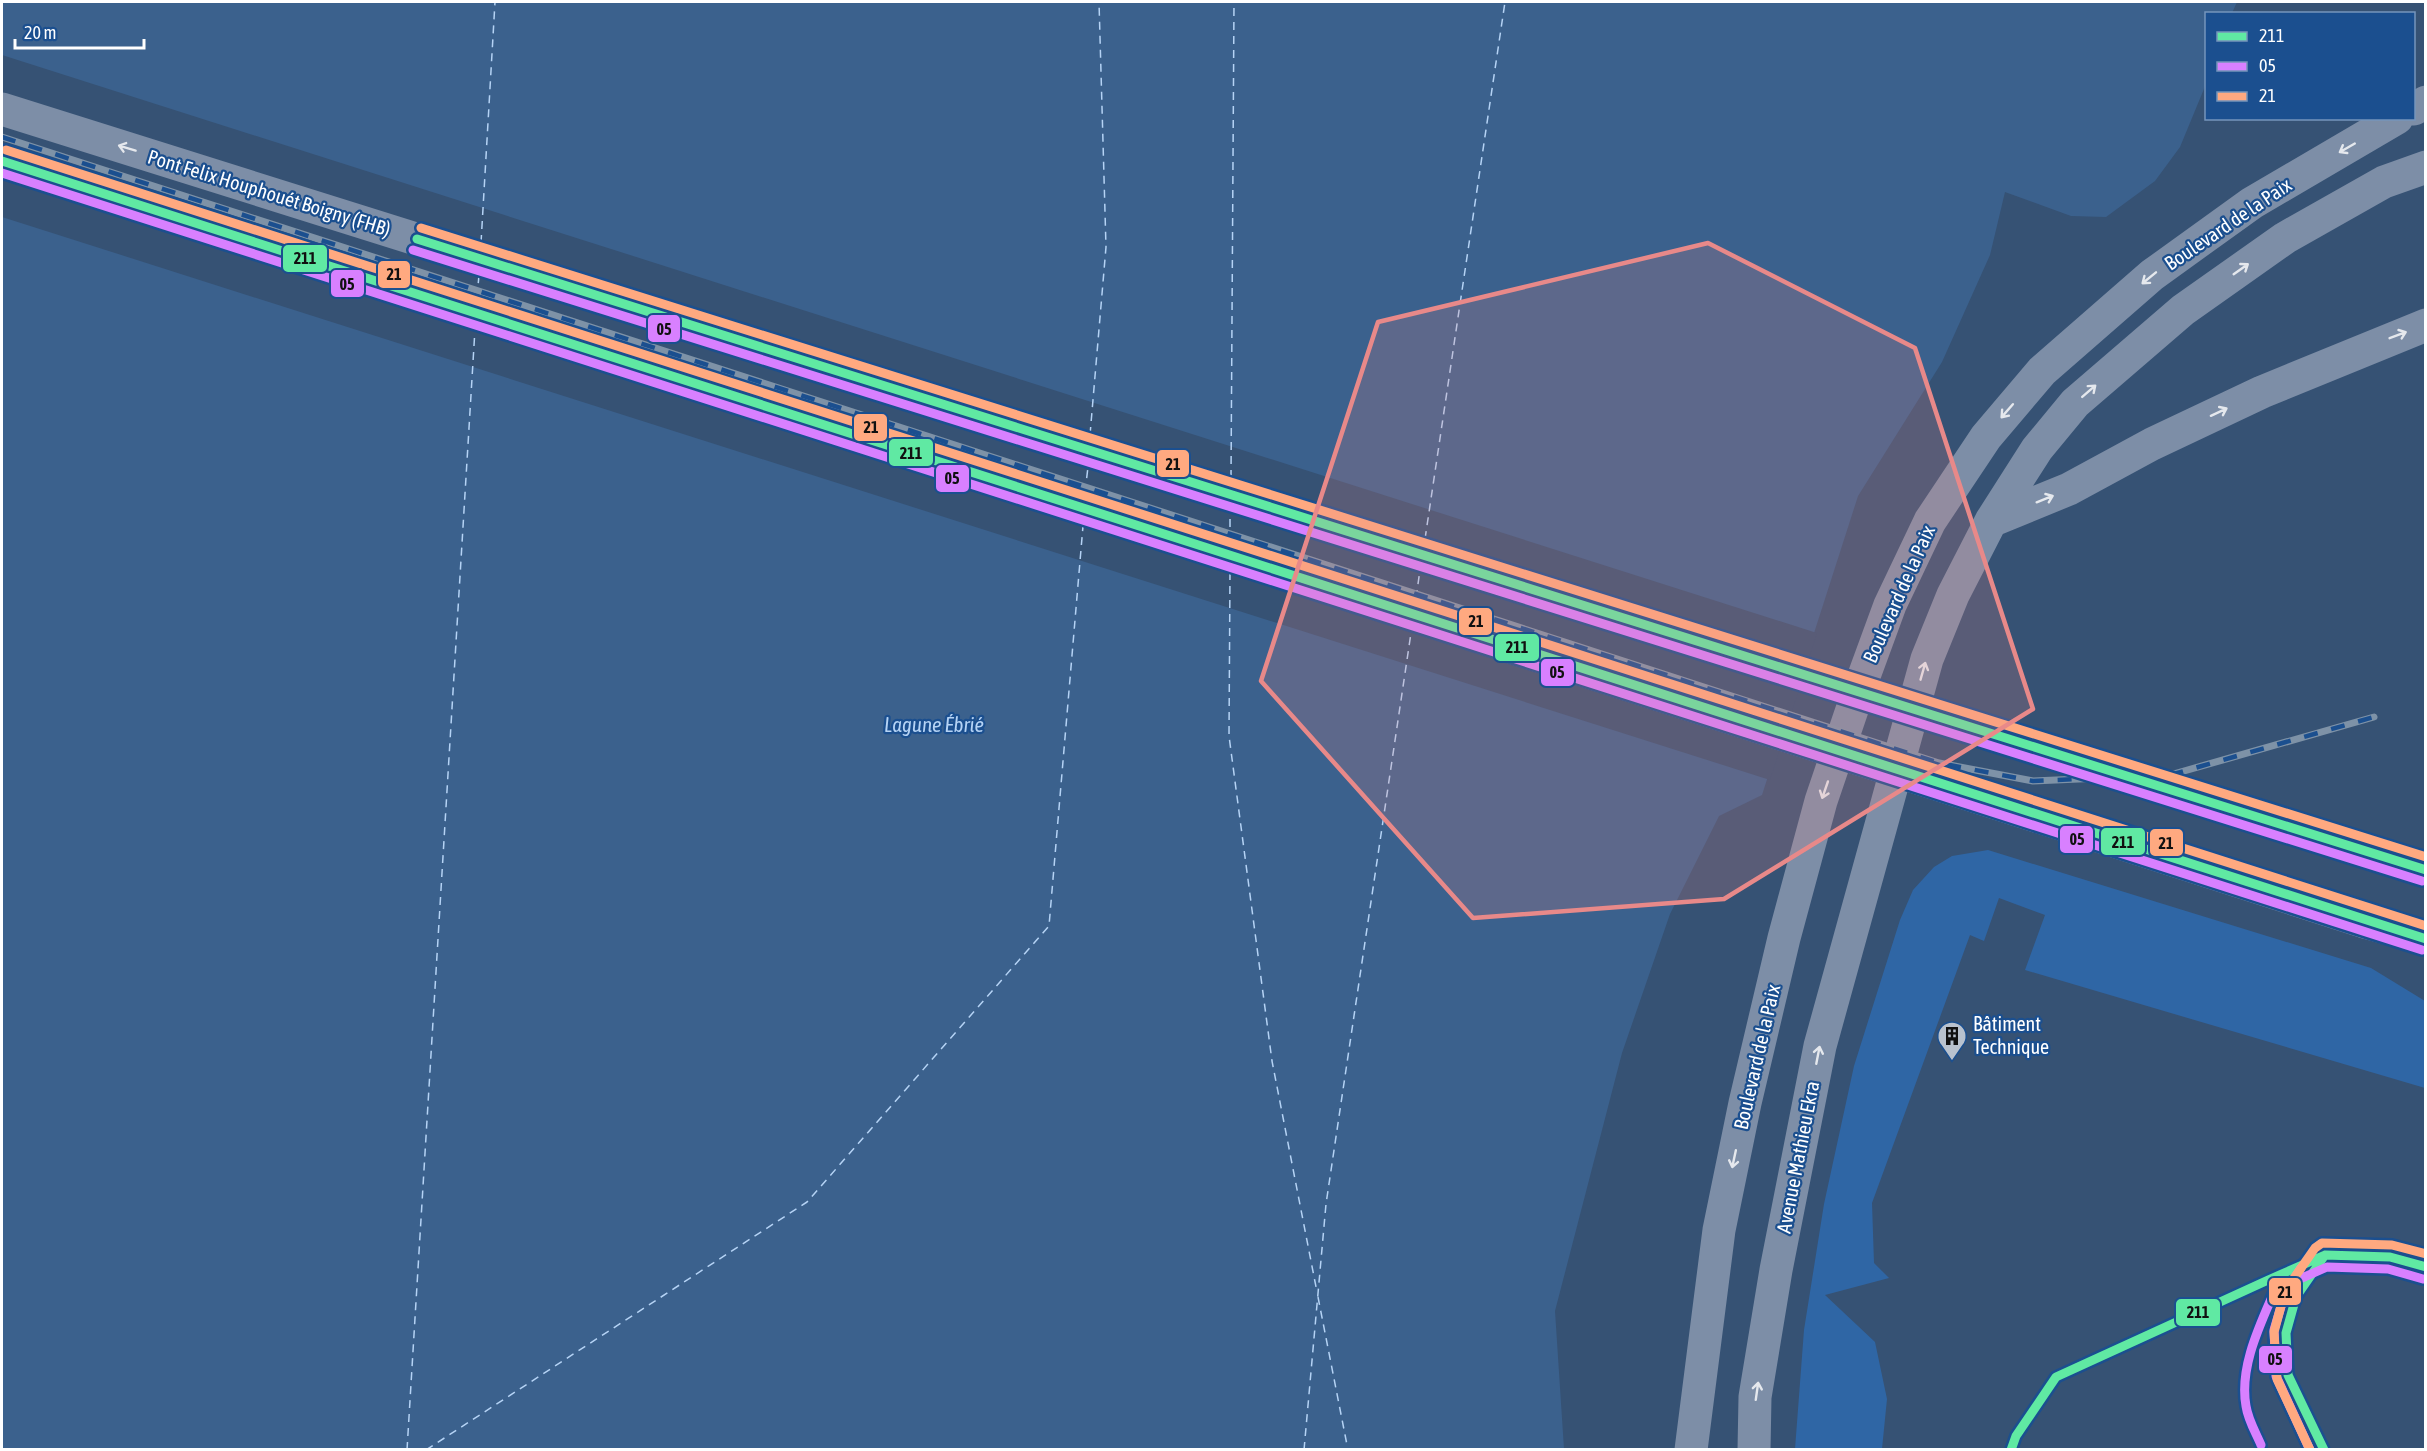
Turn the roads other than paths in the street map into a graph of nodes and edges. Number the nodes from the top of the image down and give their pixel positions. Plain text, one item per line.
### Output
1 (2, 109) edge
2 (2394, 120) edge
3 (2, 161) edge
4 (2426, 167) edge
5 (2426, 325) edge
6 (1991, 521) junction
7 (2426, 870) edge
8 (2426, 939) edge
9 (1691, 1449) edge
10 (1754, 1449) edge

7 -> 1 main road, Pont Felix Houphouét Boigny (FHB), bridge
2 -> 9 main road, Boulevard de la Paix
3 - 8 main road, bridge
6 -> 4 main road
6 -> 5 main road
10 -> 6 main road, Avenue Mathieu Ekra

